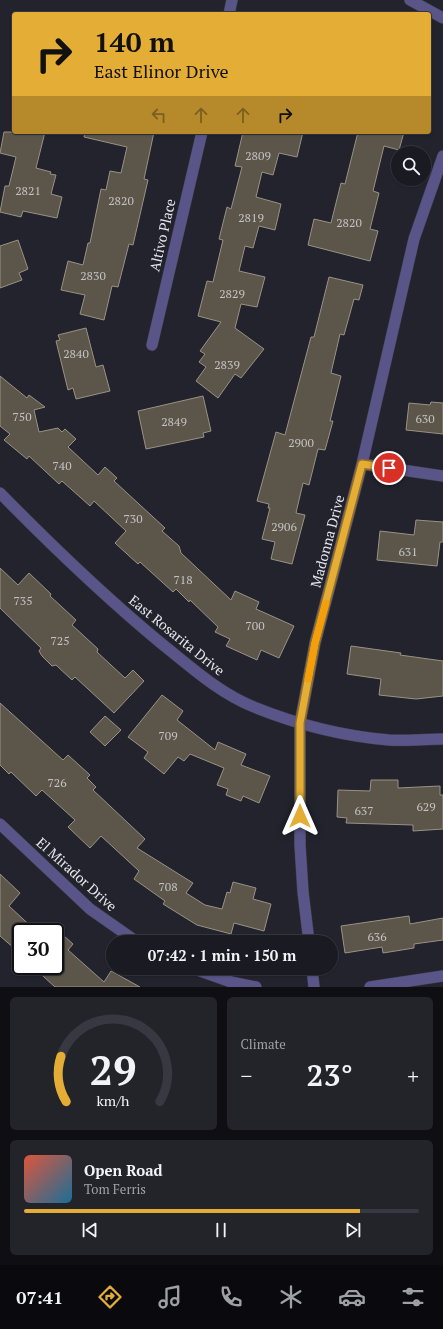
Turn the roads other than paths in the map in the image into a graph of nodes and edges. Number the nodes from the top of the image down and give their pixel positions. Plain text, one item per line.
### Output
1 (232, 0) edge
2 (410, 0) edge
3 (229, 12) edge
4 (443, 18) edge
5 (202, 134) edge
6 (443, 156) edge
7 (152, 345) dead end
8 (362, 464) junction
9 (443, 476) edge
10 (0, 493) edge
11 (300, 723) junction
12 (443, 739) edge
13 (0, 824) edge
14 (127, 935) edge
15 (308, 935) edge
16 (212, 975) edge
17 (313, 975) edge
18 (443, 976) edge
19 (256, 987) edge
20 (314, 987) edge
21 (370, 987) edge

1 - 3 street
2 - 4 street
5 - 7 street, Altivo Place
6 - 8 street, Madonna Drive
8 - 9 street
8 - 11 street, Madonna Drive
10 - 11 street, East Rosarita Drive
11 - 12 street, East Rosarita Drive
11 - 15 street, Madonna Drive
13 - 14 street, El Mirador Drive
16 - 19 street
17 - 20 street
18 - 21 street

